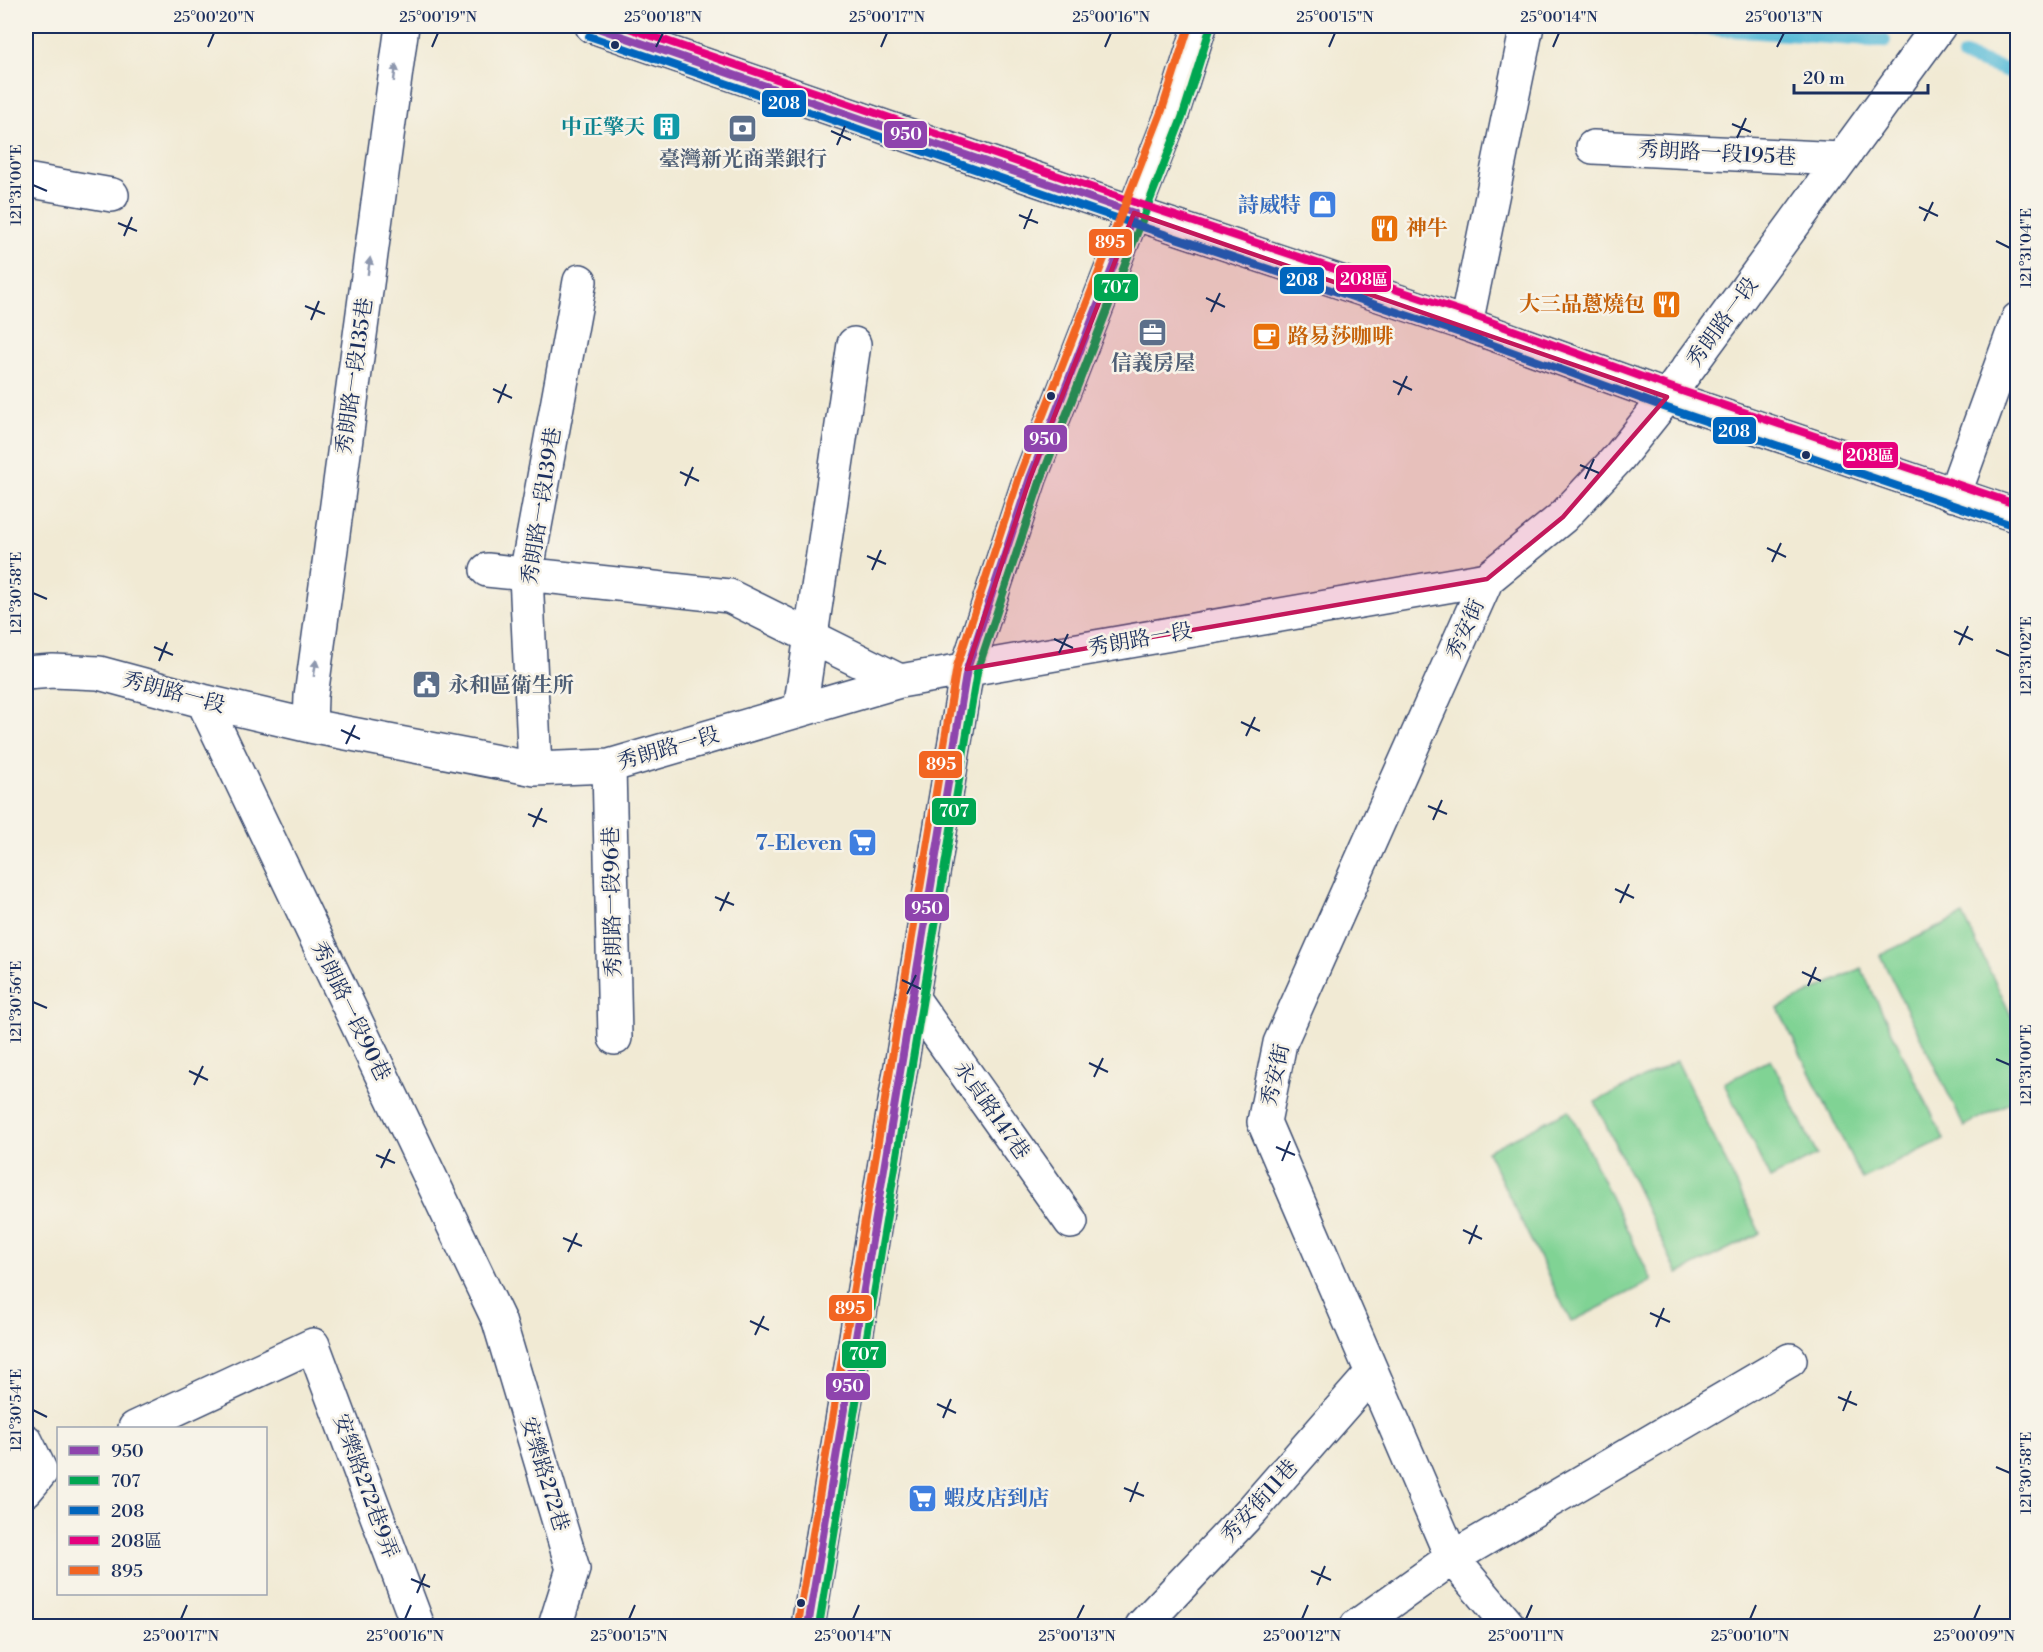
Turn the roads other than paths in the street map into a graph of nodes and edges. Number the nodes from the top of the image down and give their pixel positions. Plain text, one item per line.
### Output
1 (402, 26) edge
2 (592, 26) edge
3 (1200, 26) edge
4 (1527, 26) edge
5 (1939, 26) edge
6 (1593, 147) dead end
7 (1841, 159) junction
8 (26, 180) edge
9 (112, 195) dead end
10 (1134, 213) junction
11 (580, 281) dead end
12 (2018, 319) edge
13 (1466, 324) junction
14 (854, 344) dead end
15 (1667, 397) junction
16 (1954, 495) junction
17 (2018, 516) edge
18 (487, 570) dead end
19 (526, 575) junction
20 (1487, 579) junction
21 (810, 636) junction
22 (967, 669) junction
23 (26, 673) edge
24 (900, 681) junction
25 (203, 701) junction
26 (800, 710) junction
27 (310, 726) junction
28 (609, 766) junction
29 (535, 769) junction
30 (913, 999) junction
31 (615, 1038) dead end
32 (1071, 1222) dead end
33 (499, 1321) joint
34 (1790, 1360) dead end
35 (1372, 1373) junction
36 (137, 1427) edge
37 (26, 1441) edge
38 (42, 1475) edge
39 (1452, 1557) junction
40 (418, 1626) edge
41 (555, 1626) edge
42 (808, 1626) edge
43 (1142, 1626) edge
44 (1357, 1626) edge
45 (1509, 1626) edge

27 -> 1 street, 秀朗路一段135巷
2 - 10 street
3 - 10 street
4 - 13 street
5 - 7 street, 秀朗路一段
6 - 7 street, 秀朗路一段195巷
7 - 15 street, 秀朗路一段
8 - 9 street
10 - 13 street
10 - 22 street
11 - 19 street, 秀朗路一段139巷
12 - 16 street
13 - 15 street
14 - 21 street
15 - 16 street
15 - 20 street, 秀朗路一段
16 - 17 street
18 - 19 street
19 - 21 street
19 - 29 street, 秀朗路一段139巷
20 - 22 street, 秀朗路一段
20 - 35 street, 秀安街
21 - 24 street
21 - 26 street
22 - 24 street, 秀朗路一段
22 - 30 street
23 - 25 street, 秀朗路一段
24 - 26 street, 秀朗路一段
25 - 27 street, 秀朗路一段
25 - 33 street, 秀朗路一段90巷
26 - 28 street, 秀朗路一段
27 - 29 street, 秀朗路一段
28 - 29 street, 秀朗路一段
28 - 31 street, 秀朗路一段96巷
30 - 32 street, 永貞路147巷
30 - 42 street
33 - 41 street, 安樂路272巷
34 - 39 street
35 - 39 street, 秀安街
35 - 43 street, 秀安街11巷
36 - 40 street, 安樂路272巷9弄
37 - 38 street
39 - 44 street
39 - 45 street, 秀安街

